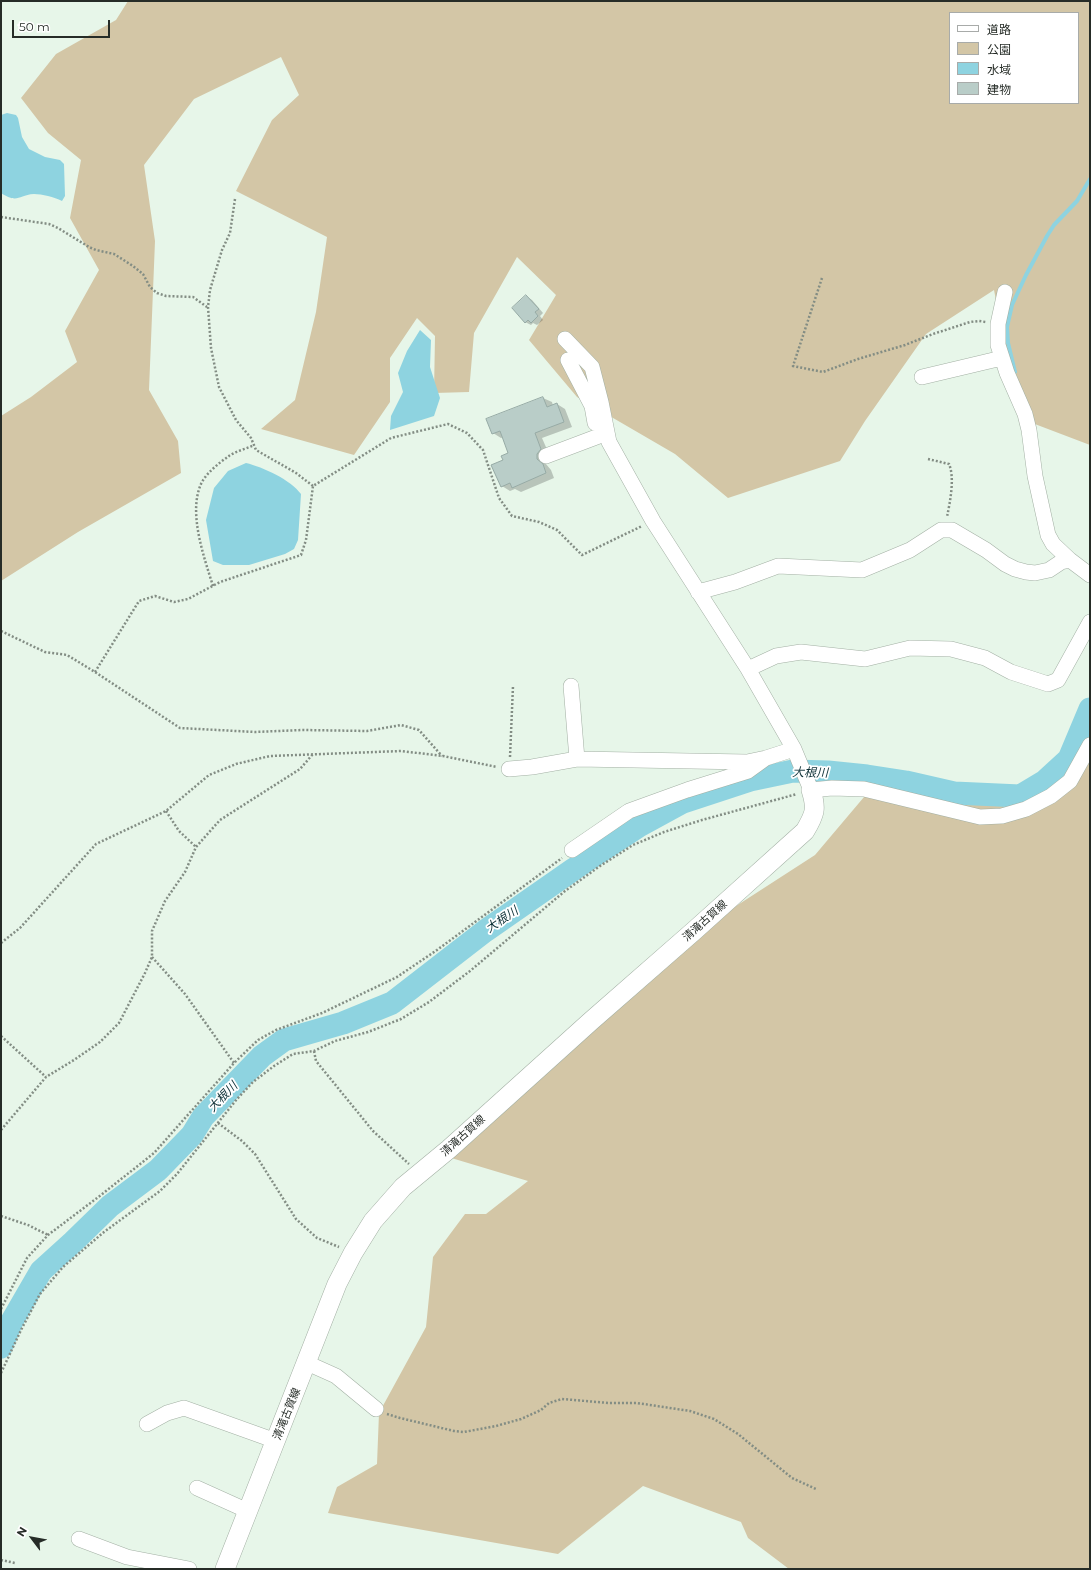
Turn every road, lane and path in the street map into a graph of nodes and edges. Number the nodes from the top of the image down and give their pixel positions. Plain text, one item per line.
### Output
1 (235, 199) dead end
2 (1, 217) edge
3 (822, 278) dead end
4 (1005, 292) dead end
5 (208, 307) junction
6 (998, 324) junction
7 (565, 339) dead end
8 (1002, 358) junction
9 (568, 360) dead end
10 (922, 376) dead end
11 (605, 437) junction
12 (254, 445) junction
13 (546, 456) dead end
14 (928, 459) dead end
15 (313, 486) junction
16 (653, 521) junction
17 (945, 530) junction
18 (1070, 560) junction
19 (1090, 575) edge
20 (213, 586) junction
21 (698, 592) junction
22 (1090, 622) edge
23 (1, 631) edge
24 (748, 669) junction
25 (95, 672) junction
26 (513, 686) dead end
27 (571, 686) dead end
28 (1090, 745) edge
29 (794, 749) junction
30 (313, 754) junction
31 (443, 756) junction
32 (766, 758) junction
33 (578, 759) junction
34 (509, 769) junction
35 (811, 790) junction
36 (166, 811) junction
37 (196, 847) junction
38 (572, 850) joint
39 (1, 943) edge
40 (152, 957) junction
41 (1, 1036) edge
42 (314, 1051) junction
43 (234, 1063) junction
44 (46, 1077) junction
45 (218, 1123) junction
46 (1, 1130) edge
47 (419, 1174) junction
48 (1, 1216) edge
49 (48, 1235) junction
50 (353, 1253) junction
51 (1, 1309) edge
52 (307, 1363) junction
53 (1, 1373) edge
54 (376, 1409) joint
55 (147, 1424) dead end
56 (276, 1441) junction
57 (197, 1488) dead end
58 (816, 1489) dead end
59 (248, 1511) junction
60 (79, 1539) dead end
61 (1, 1560) edge
62 (15, 1562) dead end
63 (189, 1569) edge
64 (225, 1569) edge

1 - 5 path
2 - 5 path
3 - 6 path
4 - 6 street
5 - 12 path
6 - 8 street
7 - 11 street
8 - 10 street
8 - 18 street
9 - 11 street
11 - 13 street
11 - 16 street
12 - 15 path
12 - 20 path
14 - 17 path
15 - 16 path
15 - 20 path
16 - 21 street
17 - 18 street
17 - 21 street
18 - 19 street
20 - 25 path
21 - 24 street
22 - 24 street
23 - 25 path
24 - 29 street
25 - 31 path
26 - 34 path
27 - 33 street
28 - 35 street
29 - 32 street
29 - 35 street
30 - 31 path
30 - 36 path
30 - 37 path
31 - 34 path
32 - 33 street
32 - 38 street
33 - 34 street
35 - 42 path
35 - 47 main road, 清滝古賀線
36 - 37 path
36 - 39 path
37 - 40 path
38 - 43 path
40 - 43 path
40 - 44 path
41 - 44 path
42 - 45 path
42 - 47 path
43 - 49 path
44 - 46 path
45 - 50 path
45 - 53 path
47 - 50 main road, 清滝古賀線
48 - 49 path
49 - 51 path
50 - 52 main road, 清滝古賀線
52 - 54 street
52 - 56 main road, 清滝古賀線
54 - 58 path
55 - 56 street
56 - 59 main road, 清滝古賀線
57 - 59 street
59 - 64 main road, 清滝古賀線
60 - 63 street
61 - 62 path

